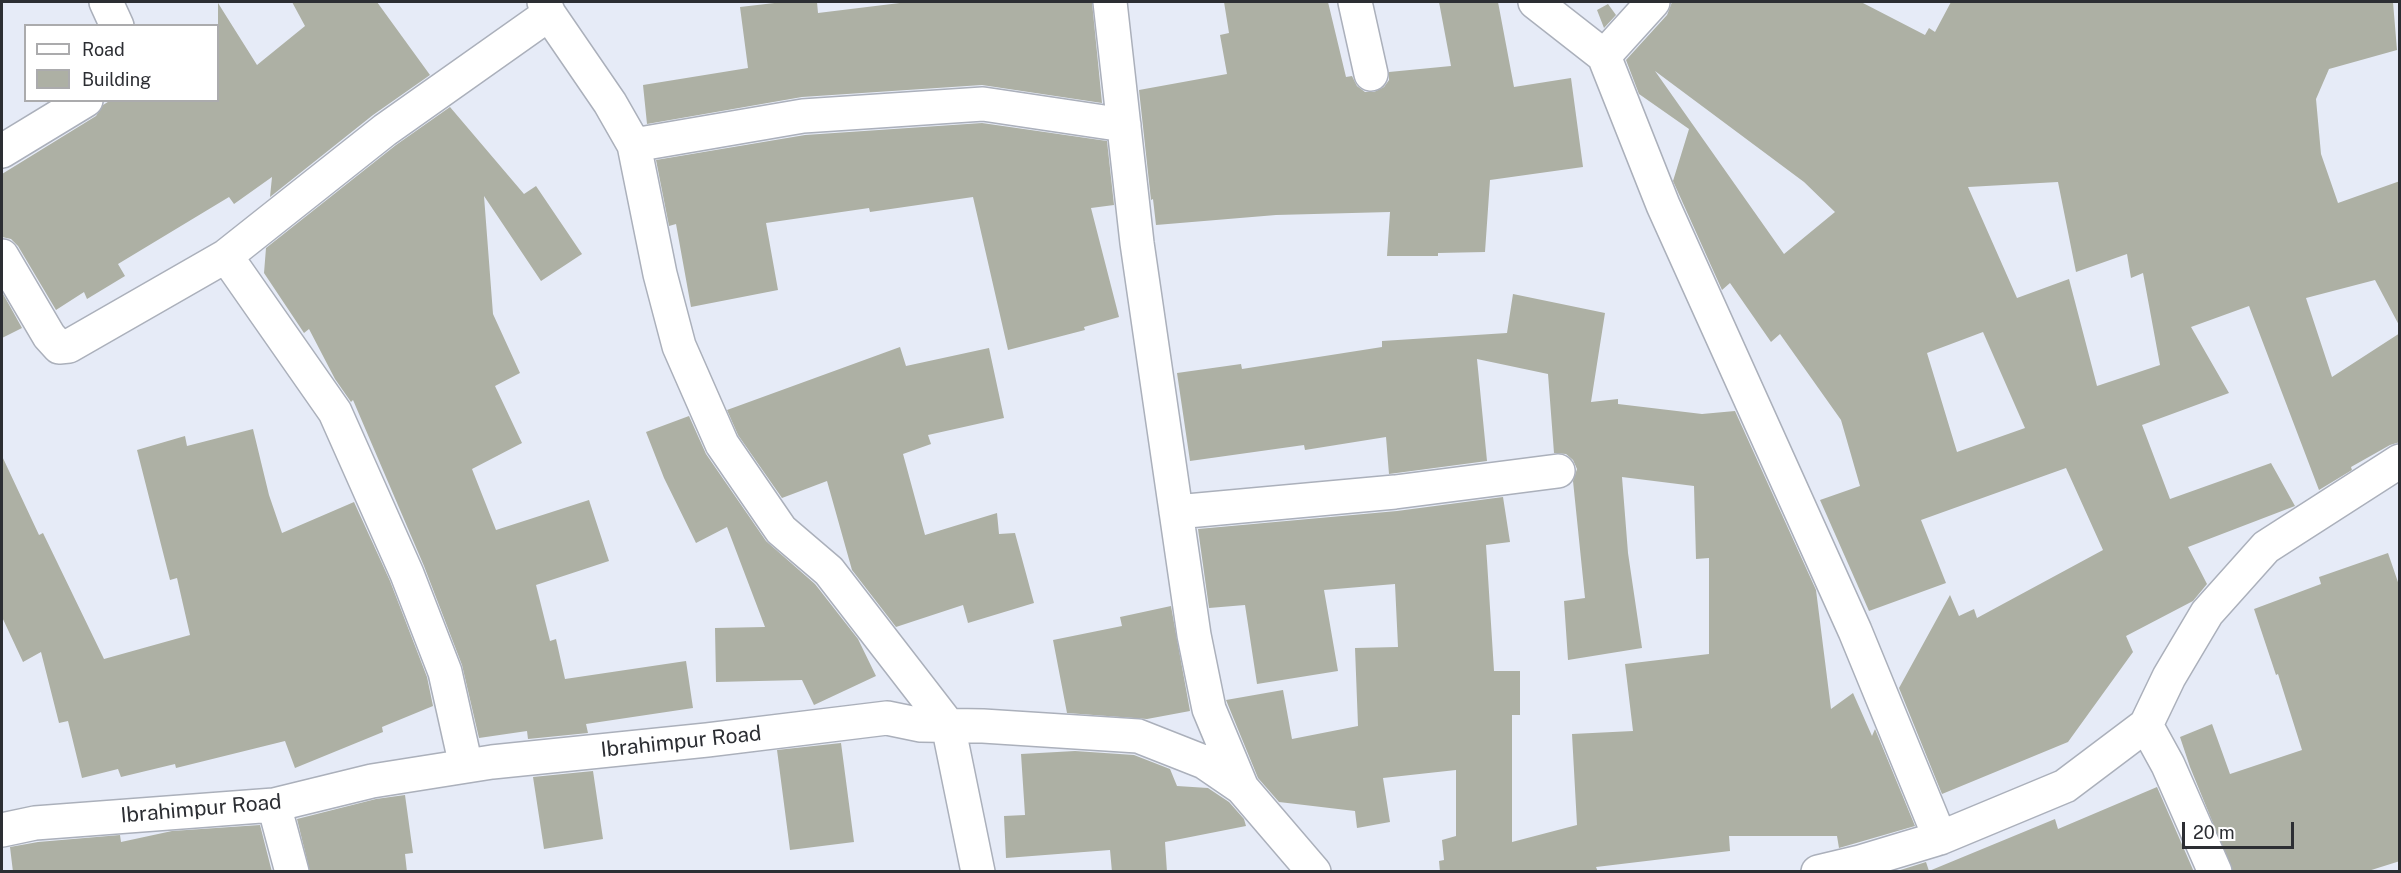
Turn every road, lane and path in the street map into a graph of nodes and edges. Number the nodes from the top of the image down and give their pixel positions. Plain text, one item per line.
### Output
1 (106, 2) edge
2 (1110, 2) edge
3 (1355, 2) edge
4 (1534, 2) edge
5 (1653, 2) edge
6 (546, 8) edge
7 (116, 24) edge
8 (1604, 56) junction
9 (1371, 74) dead end
10 (83, 102) edge
11 (1124, 124) junction
12 (634, 145) junction
13 (2, 151) edge
14 (226, 255) junction
15 (2, 256) edge
16 (2400, 461) edge
17 (1558, 471) dead end
18 (1176, 512) junction
19 (948, 725) junction
20 (2146, 725) junction
21 (466, 766) junction
22 (1242, 788) junction
23 (274, 805) junction
24 (2, 830) edge
25 (1940, 838) junction
26 (292, 872) edge
27 (978, 872) edge
28 (1314, 872) edge
29 (1818, 872) edge
30 (2215, 872) edge

1 - 7 street
2 - 11 street
3 - 9 street
4 - 8 street
5 - 8 street
6 - 12 street
6 - 14 street
8 - 25 street
10 - 13 street
11 - 12 street
11 - 18 street
12 - 19 street
14 - 15 street
14 - 21 street
16 - 20 street
17 - 18 street
18 - 22 street
19 - 21 street, Ibrahimpur Road
19 - 22 street, Ibrahimpur Road
19 - 27 street
20 - 25 street
20 - 30 street
21 - 23 street, Ibrahimpur Road
22 - 28 street, Ibrahimpur Road
23 - 24 street, Ibrahimpur Road
23 - 26 street
25 - 29 street

